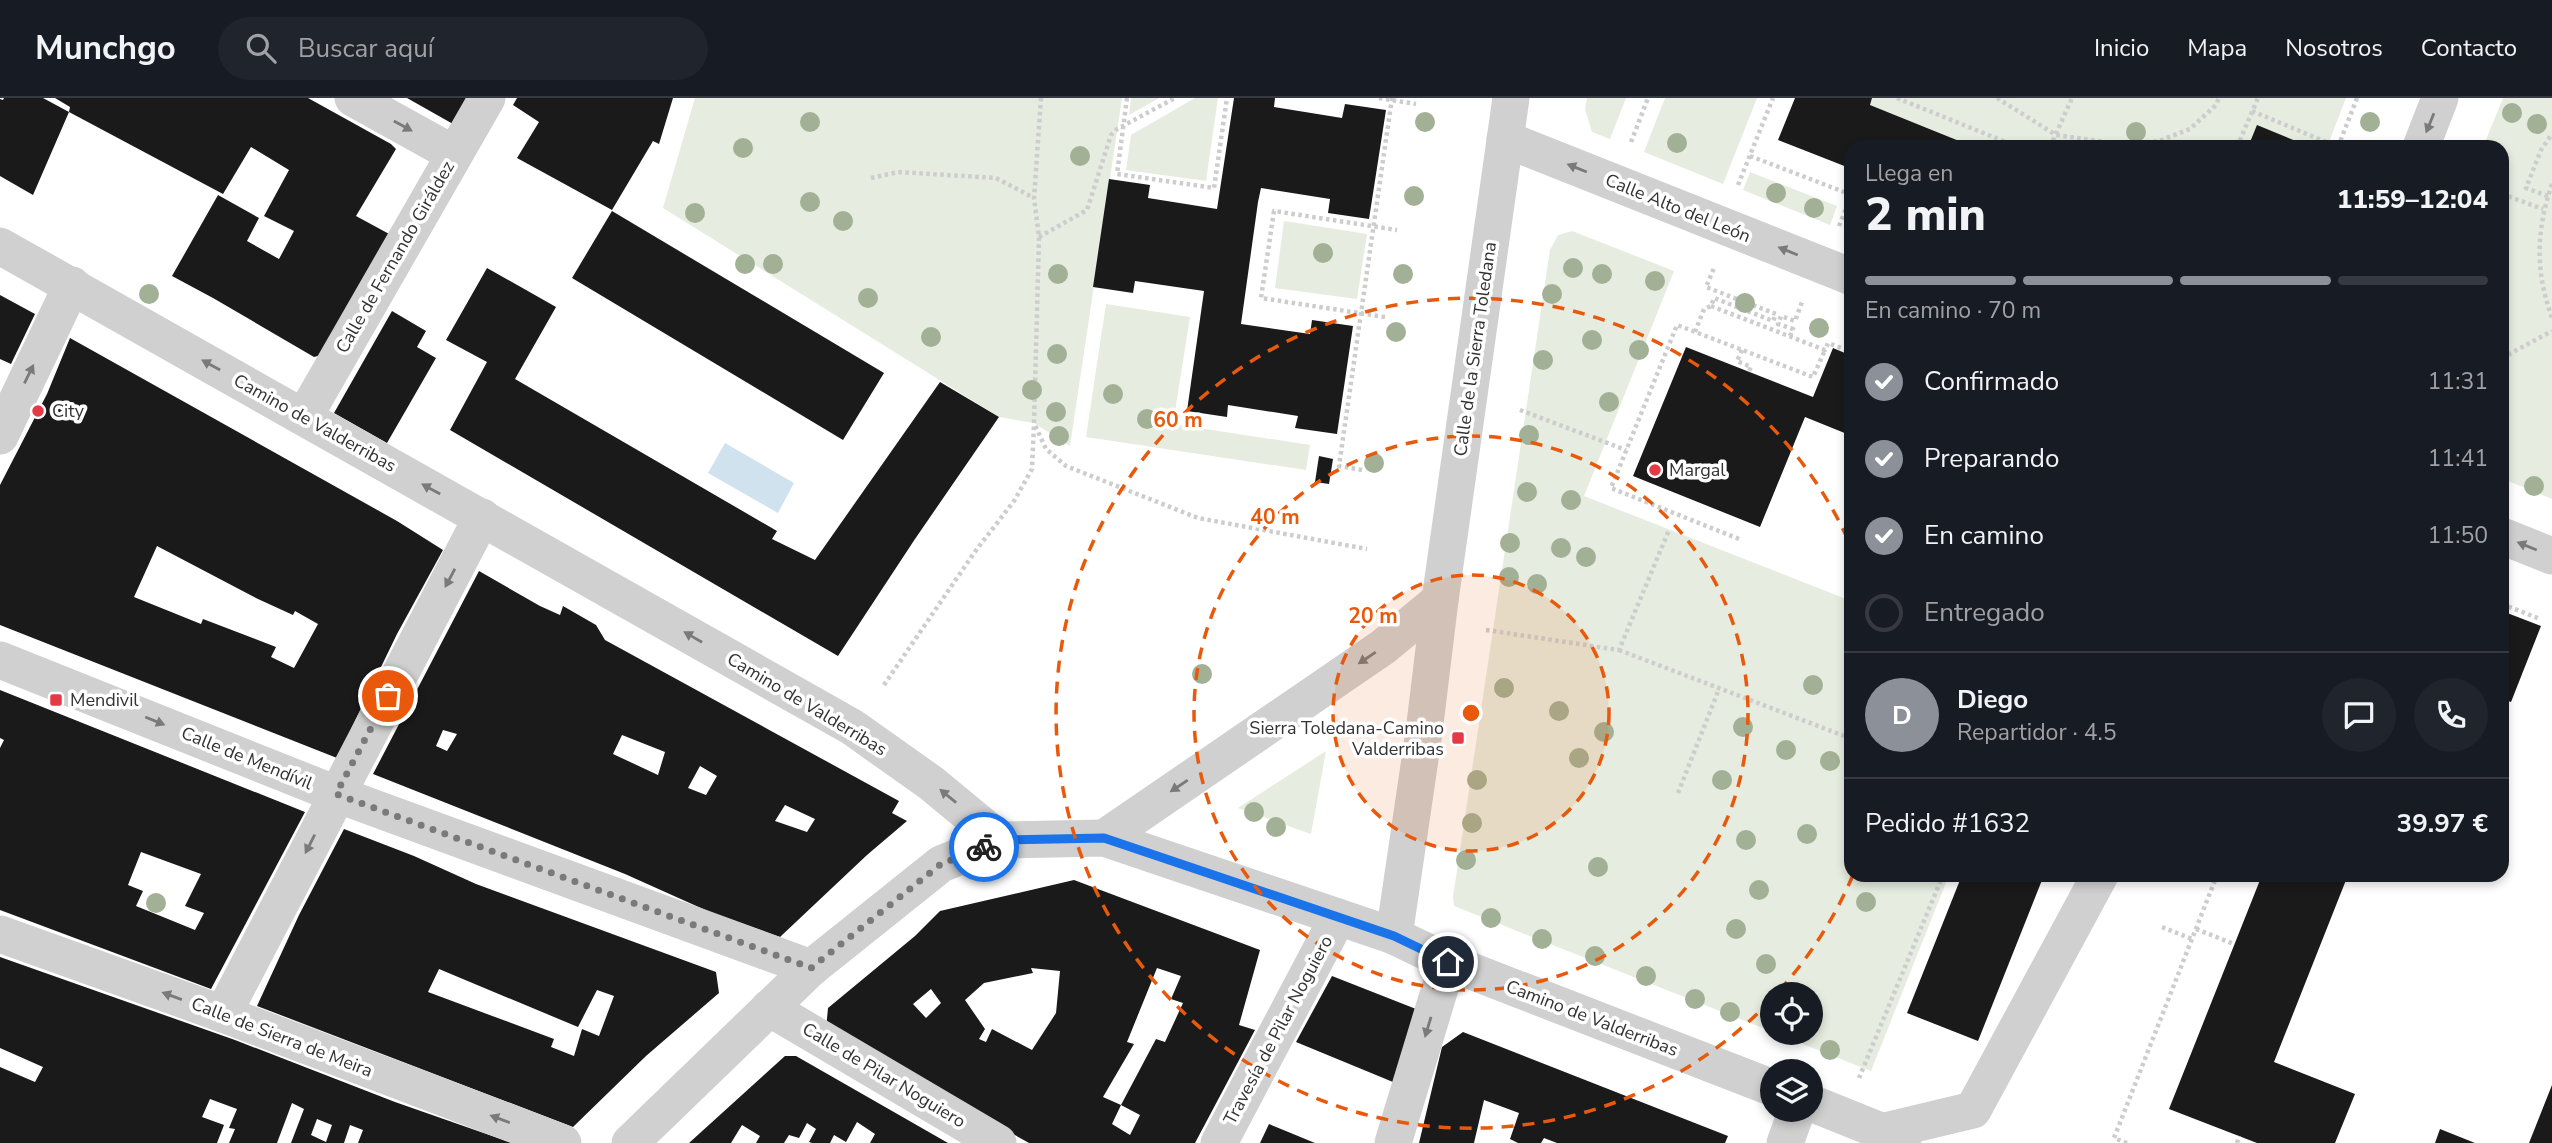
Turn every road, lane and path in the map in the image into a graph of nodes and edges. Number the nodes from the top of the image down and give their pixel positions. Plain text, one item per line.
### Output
1 (353, 98) edge
2 (487, 98) edge
3 (1041, 98) edge
4 (1127, 98) edge
5 (1175, 98) edge
6 (1227, 98) edge
7 (1379, 98) edge
8 (1511, 98) edge
9 (1648, 98) edge
10 (1773, 98) edge
11 (1897, 98) edge
12 (1997, 98) edge
13 (2072, 98) edge
14 (2219, 98) edge
15 (2258, 98) edge
16 (2357, 98) edge
17 (2440, 98) edge
18 (1392, 99) edge
19 (1416, 104) dead end
20 (1644, 108) dead end
21 (2252, 111) junction
22 (1123, 125) junction
23 (2552, 134) edge
24 (2056, 135) junction
25 (1505, 139) junction
26 (2001, 140) edge
27 (2054, 140) edge
28 (2091, 140) edge
29 (2162, 140) edge
30 (2240, 140) edge
31 (2321, 140) edge
32 (2341, 140) edge
33 (2424, 140) edge
34 (454, 154) junction
35 (871, 178) dead end
36 (2552, 184) edge
37 (1844, 191) edge
38 (2548, 196) junction
39 (2509, 197) edge
40 (1034, 198) junction
41 (2543, 209) junction
42 (1373, 226) junction
43 (1729, 228) junction
44 (1397, 230) dead end
45 (1039, 237) junction
46 (0, 246) edge
47 (1817, 263) junction
48 (1844, 274) edge
49 (72, 285) junction
50 (1711, 306) junction
51 (1360, 313) junction
52 (1384, 317) dead end
53 (2552, 318) edge
54 (2552, 331) edge
55 (1695, 332) junction
56 (1790, 336) junction
57 (1844, 349) edge
58 (1825, 350) junction
59 (1741, 351) junction
60 (2509, 354) edge
61 (1749, 371) dead end
62 (1520, 410) dead end
63 (304, 417) junction
64 (1034, 423) junction
65 (0, 436) edge
66 (1626, 450) junction
67 (1362, 470) dead end
68 (482, 517) junction
69 (1669, 530) dead end
70 (1739, 539) dead end
71 (2509, 539) edge
72 (1367, 550) dead end
73 (2552, 556) edge
74 (1440, 600) junction
75 (2509, 607) edge
76 (2540, 618) dead end
77 (1486, 630) dead end
78 (1619, 650) junction
79 (0, 660) edge
80 (884, 685) dead end
81 (1719, 689) junction
82 (1844, 735) edge
83 (1678, 793) dead end
84 (336, 794) junction
85 (1104, 838) junction
86 (1000, 840) junction
87 (1940, 882) edge
88 (2096, 882) edge
89 (2214, 882) edge
90 (1338, 916) junction
91 (2162, 926) dead end
92 (2196, 929) junction
93 (0, 934) edge
94 (1394, 936) junction
95 (2192, 939) junction
96 (2234, 944) dead end
97 (1448, 962) junction
98 (811, 968) junction
99 (769, 1008) junction
100 (223, 1014) junction
101 (1760, 1083) edge
102 (1827, 1110) edge
103 (1793, 1122) edge
104 (2239, 1136) dead end
105 (1895, 1137) edge
106 (2113, 1140) edge
107 (634, 1142) edge
108 (564, 1143) edge
109 (998, 1143) edge
110 (1219, 1143) edge
111 (1394, 1143) edge
112 (1785, 1143) edge
113 (2127, 1143) edge
114 (2237, 1143) edge

1 -> 34 street
2 - 34 street, Calle de Fernando Giráldez
3 - 40 path
4 - 22 path
5 - 22 path
6 - 22 path
7 - 18 path
8 - 25 street, Calle de la Sierra Toledana
9 - 20 path
10 - 37 path
11 - 26 path
12 - 24 path
13 - 24 path
14 - 29 path
15 - 21 path
16 - 32 path
17 -> 33 street
18 - 19 path
18 - 42 path
21 - 30 path
21 - 31 path
22 - 45 path
23 - 38 path
24 - 27 path
24 - 28 path
43 -> 25 street, Calle Alto del León
25 - 74 street, Calle de la Sierra Toledana
34 - 63 street, Calle de Fernando Giráldez
35 - 40 path
36 - 38 path
38 - 41 path
39 - 41 path
40 - 45 path
41 - 53 path
42 - 44 path
42 - 51 path
42 - 51 path
47 -> 43 street, Calle Alto del León
43 - 50 path
45 - 64 path
46 - 49 street, Camino de Valderribas
47 - 48 street, Calle Alto del León
47 - 56 path
63 -> 49 street, Camino de Valderribas
65 -> 49 street
50 - 55 path
50 - 56 path
51 - 52 path
51 - 67 path
54 - 60 path
55 - 59 path
55 - 66 path
56 - 58 path
57 - 58 path
58 - 59 path
59 - 61 path
62 - 66 path
68 -> 63 street, Camino de Valderribas
64 - 72 path
64 - 80 path
66 - 70 path
68 -> 84 street
86 -> 68 street, Camino de Valderribas
69 - 78 path
73 -> 71 street
74 -> 85 street
74 - 94 street, Calle de la Sierra Toledana
75 - 76 path
77 - 78 path
78 - 81 path
79 -> 84 street, Calle de Mendívil
81 - 82 path
81 - 83 path
84 - 98 street, Calle de Mendívil
84 -> 100 street
85 - 86 street, Camino de Valderribas
85 - 90 street, Camino de Valderribas
86 - 98 street
87 - 102 path
88 - 105 street
89 - 92 path
90 - 94 street, Camino de Valderribas
90 - 110 street, Travesía de Pilar Noguiero
91 - 95 path
92 - 95 path
92 - 96 path
100 -> 93 street, Calle de Sierra de Meira
94 - 97 street, Camino de Valderribas
95 - 106 path
97 - 101 street, Camino de Valderribas
97 -> 111 street
98 - 99 street
99 - 107 street
99 - 109 street, Calle de Pilar Noguiero
108 -> 100 street, Calle de Sierra de Meira
102 - 105 street
103 - 112 street
104 - 114 path
106 - 113 path

